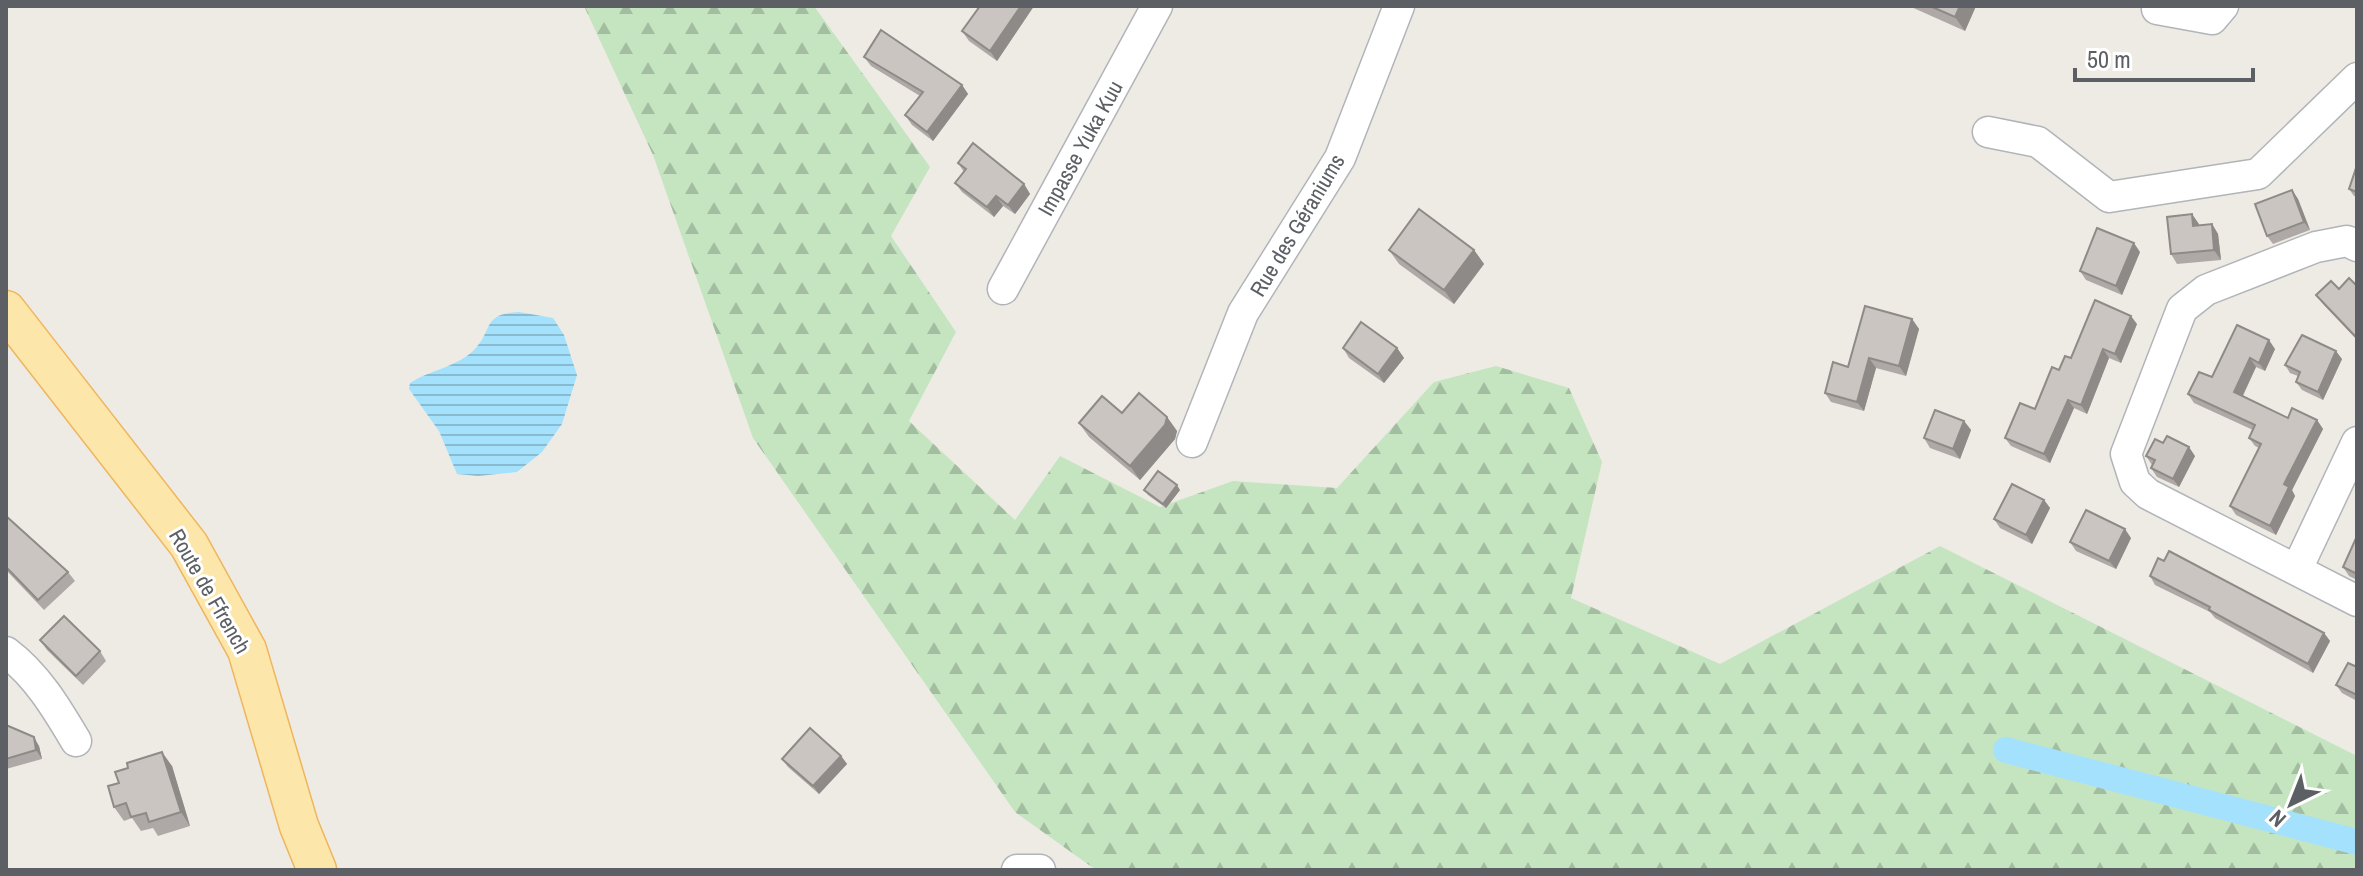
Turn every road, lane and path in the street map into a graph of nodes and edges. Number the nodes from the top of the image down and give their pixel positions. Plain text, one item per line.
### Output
1 (1157, 6) edge
2 (1399, 6) edge
3 (2223, 6) edge
4 (2157, 9) dead end
5 (2357, 78) edge
6 (1988, 132) dead end
7 (2357, 246) edge
8 (1003, 289) dead end
9 (6, 310) edge
10 (1192, 442) dead end
11 (2357, 442) edge
12 (2297, 569) junction
13 (2357, 601) edge
14 (6, 652) edge
15 (76, 741) dead end
16 (317, 870) edge
17 (1017, 870) edge
18 (1040, 870) edge

1 - 8 street, Impasse Yuka Kuu
2 - 10 street, Rue des Géraniums
3 - 4 street
5 - 6 street
7 - 12 street
9 - 16 main road, Route de Ffrench
11 - 12 street
12 - 13 street
14 - 15 street
17 - 18 street

